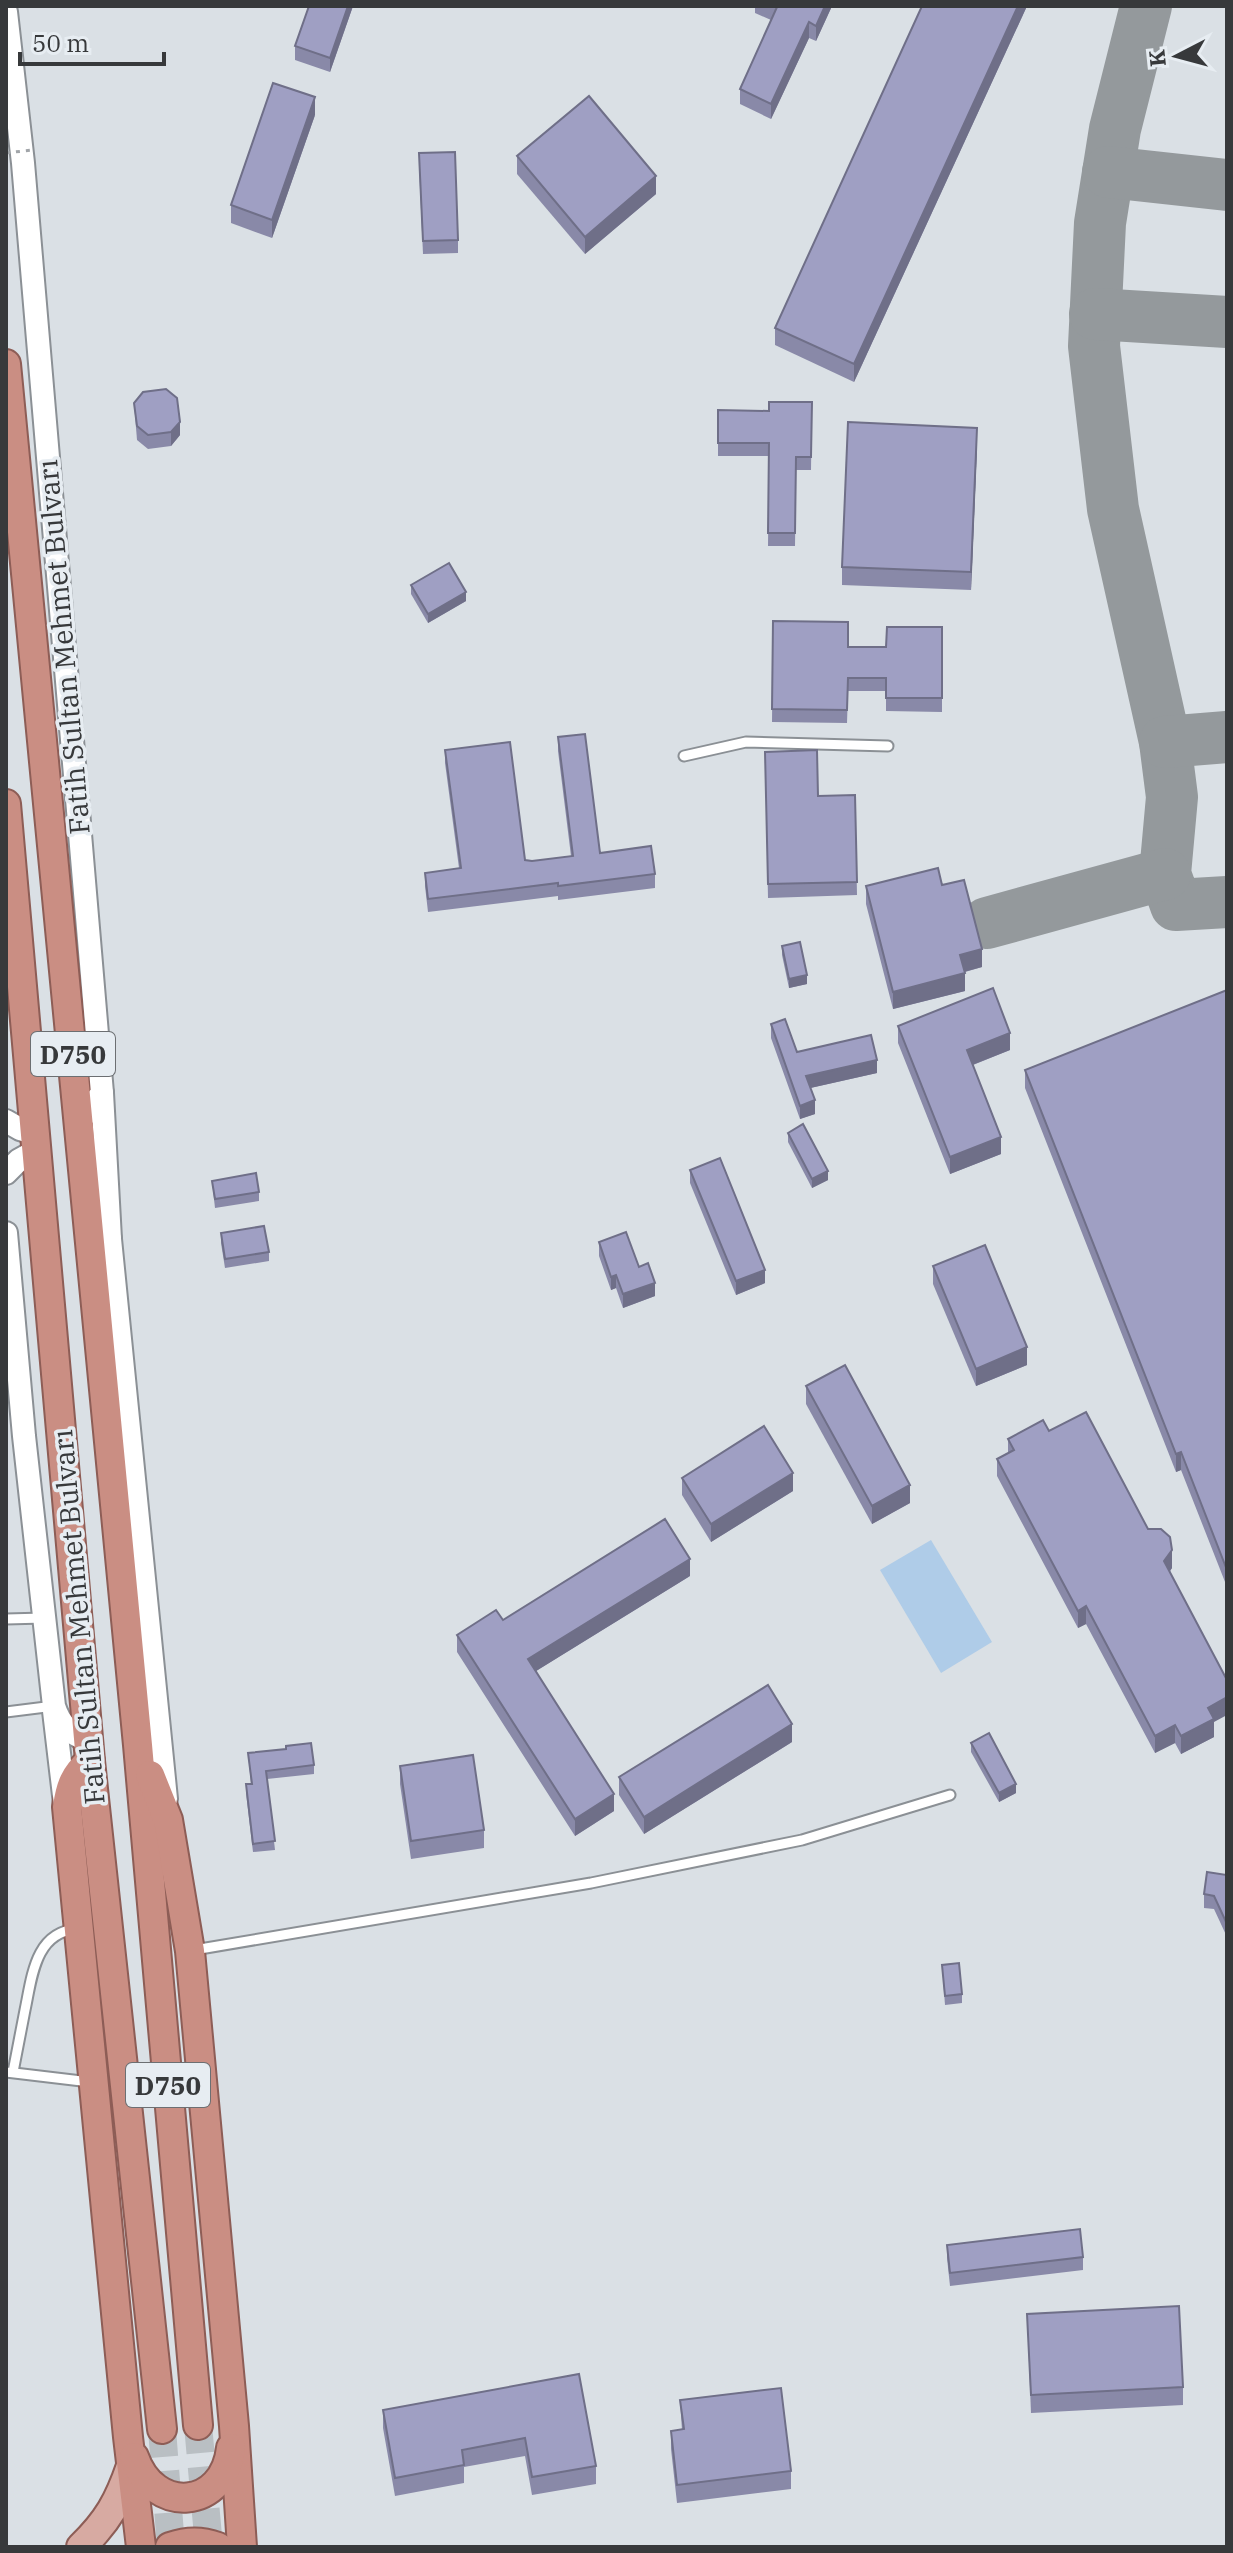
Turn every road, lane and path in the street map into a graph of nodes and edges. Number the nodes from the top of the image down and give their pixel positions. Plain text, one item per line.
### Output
1 (6, 12) edge
2 (20, 155) edge
3 (6, 364) edge
4 (888, 746) dead end
5 (684, 756) dead end
6 (6, 804) edge
7 (102, 1093) junction
8 (6, 1121) edge
9 (79, 1122) junction
10 (37, 1142) junction
11 (6, 1173) edge
12 (85, 1206) junction
13 (6, 1233) edge
14 (110, 1239) junction
15 (44, 1618) junction
16 (6, 1619) edge
17 (54, 1706) junction
18 (6, 1712) edge
19 (138, 1745) junction
20 (90, 1751) junction
21 (950, 1795) dead end
22 (168, 1820) junction
23 (69, 1835) junction
24 (78, 1929) junction
25 (190, 1951) junction
26 (8, 2069) edge
27 (93, 2083) junction
28 (198, 2425) tunnel mouth
29 (234, 2426) junction
30 (162, 2429) tunnel mouth
31 (128, 2437) junction
32 (131, 2466) junction
33 (81, 2547) edge
34 (141, 2547) edge
35 (170, 2547) edge
36 (218, 2547) edge
37 (242, 2547) edge

1 - 2 street, Fatih Sultan Mehmet Bulvarı
2 - 7 street, Fatih Sultan Mehmet Bulvarı
3 - 9 highway, Fatih Sultan Mehmet Bulvarı / D750
4 - 5 lane
6 - 10 highway, Fatih Sultan Mehmet Bulvarı / D750
7 - 9 street
7 - 14 street, Fatih Sultan Mehmet Bulvarı
8 - 10 street
9 - 12 highway, Fatih Sultan Mehmet Bulvarı / D750
10 - 11 street
10 - 20 highway, Fatih Sultan Mehmet Bulvarı / D750
12 - 14 street
12 - 19 highway, Fatih Sultan Mehmet Bulvarı / D750
13 - 15 street
14 - 22 street
15 - 16 lane
15 - 17 street
17 - 18 lane
17 - 20 street
17 - 23 street
19 - 22 highway
19 - 28 highway, Fatih Sultan Mehmet Bulvarı / D750
20 - 23 highway
20 - 30 highway, Fatih Sultan Mehmet Bulvarı / D750
21 - 25 lane
22 - 25 highway
23 - 24 highway
24 - 26 lane
24 - 27 highway
25 - 29 highway
26 - 27 lane
27 - 31 highway
29 - 31 highway
29 - 37 highway
31 - 32 highway
32 - 33 main road
32 - 34 highway
35 - 36 highway

